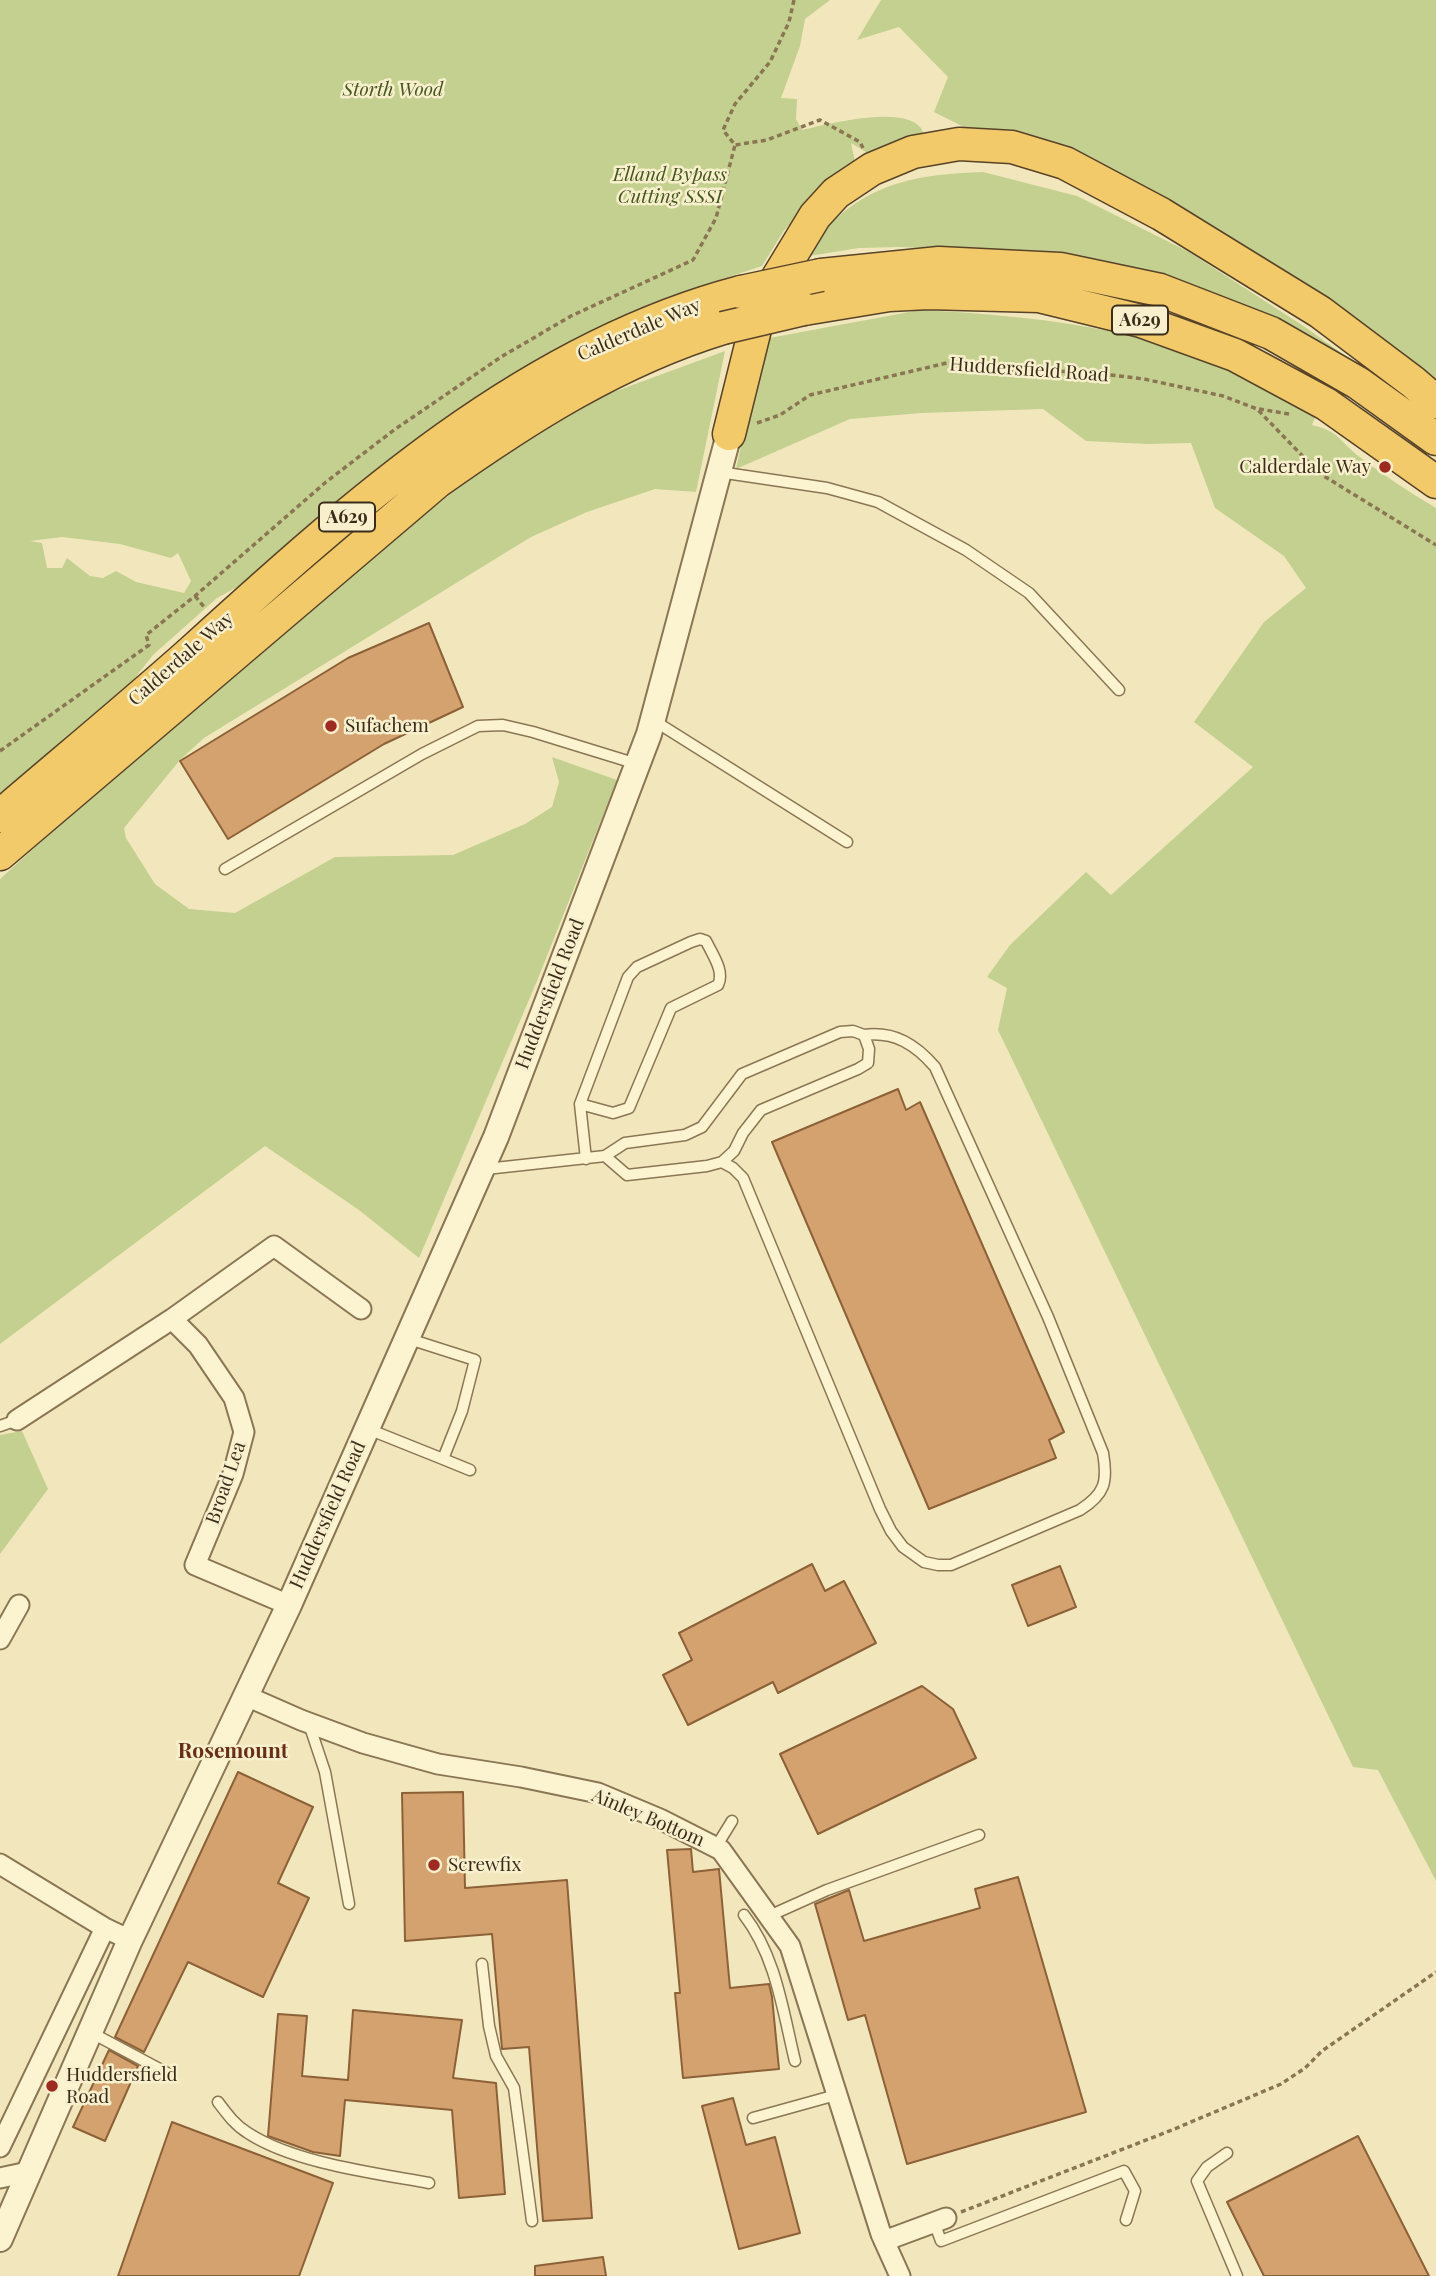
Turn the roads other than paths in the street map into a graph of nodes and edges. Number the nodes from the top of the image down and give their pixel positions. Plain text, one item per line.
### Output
1 (1436, 402) edge
2 (1326, 404) junction
3 (1347, 432) dead end
4 (729, 434) joint
5 (1436, 439) edge
6 (718, 472) junction
7 (1436, 482) edge
8 (1119, 690) dead end
9 (653, 719) junction
10 (638, 764) junction
11 (0, 816) edge
12 (847, 842) dead end
13 (0, 853) edge
14 (225, 869) dead end
15 (864, 1035) junction
16 (580, 1104) junction
17 (605, 1156) junction
18 (586, 1158) junction
19 (722, 1162) junction
20 (482, 1169) junction
21 (360, 1309) dead end
22 (172, 1319) junction
23 (406, 1338) junction
24 (8, 1423) edge
25 (365, 1428) junction
26 (443, 1459) junction
27 (470, 1470) dead end
28 (19, 1605) dead end
29 (289, 1605) junction
30 (0, 1639) edge
31 (244, 1695) junction
32 (309, 1723) junction
33 (732, 1821) dead end
34 (979, 1835) dead end
35 (716, 1847) junction
36 (0, 1864) edge
37 (349, 1904) dead end
38 (744, 1915) dead end
39 (769, 1916) junction
40 (105, 1928) junction
41 (785, 1938) junction
42 (130, 1940) junction
43 (763, 1947) junction
44 (482, 1964) dead end
45 (90, 2032) junction
46 (795, 2061) dead end
47 (166, 2073) dead end
48 (836, 2095) junction
49 (218, 2102) dead end
50 (753, 2118) dead end
51 (0, 2147) edge
52 (1227, 2153) dead end
53 (28, 2172) junction
54 (0, 2178) edge
55 (429, 2183) dead end
56 (940, 2220) joint
57 (1126, 2220) dead end
58 (533, 2221) dead end
59 (0, 2239) edge
60 (884, 2241) junction
61 (900, 2276) edge
62 (1237, 2276) edge

1 - 4 highway
2 - 3 lane, Calderdale Way
2 - 7 highway, Calderdale Way / A629
2 - 13 highway, Calderdale Way / A629, bridge
4 - 6 street, Huddersfield Road
5 - 11 highway, Calderdale Way / A629, bridge
6 - 8 lane
6 - 9 street, Huddersfield Road
9 - 10 street, Huddersfield Road
9 - 12 lane
10 - 14 lane
10 - 20 street, Huddersfield Road
15 - 17 lane
15 - 19 lane
15 - 19 lane
16 - 16 lane
16 - 18 lane
17 - 18 lane
17 - 19 lane
18 - 20 lane
20 - 23 street, Huddersfield Road
21 - 22 street
22 - 24 street
22 - 29 street, Broad Lea
23 - 25 street, Huddersfield Road
23 - 26 lane
25 - 26 lane
25 - 29 street, Huddersfield Road
26 - 27 lane
28 - 30 street
29 - 31 street, Huddersfield Road
31 - 32 street, Ainley Bottom
31 - 42 street, Huddersfield Road
32 - 35 street, Ainley Bottom
32 - 37 lane
33 - 35 lane
34 - 39 lane
35 - 39 street, Ainley Bottom
36 - 40 street
38 - 43 lane
39 - 41 street, Ainley Bottom
40 - 42 street
40 - 51 street
41 - 43 lane
41 - 48 street, Ainley Bottom
42 - 45 street, Huddersfield Road
43 - 46 lane
44 - 58 lane
45 - 47 lane
45 - 53 street, Huddersfield Road
48 - 50 lane
48 - 60 street, Ainley Bottom
49 - 55 lane
52 - 62 lane
53 - 54 street
53 - 59 street, Huddersfield Road
56 - 57 lane
56 - 60 street
60 - 61 street, Ainley Bottom

